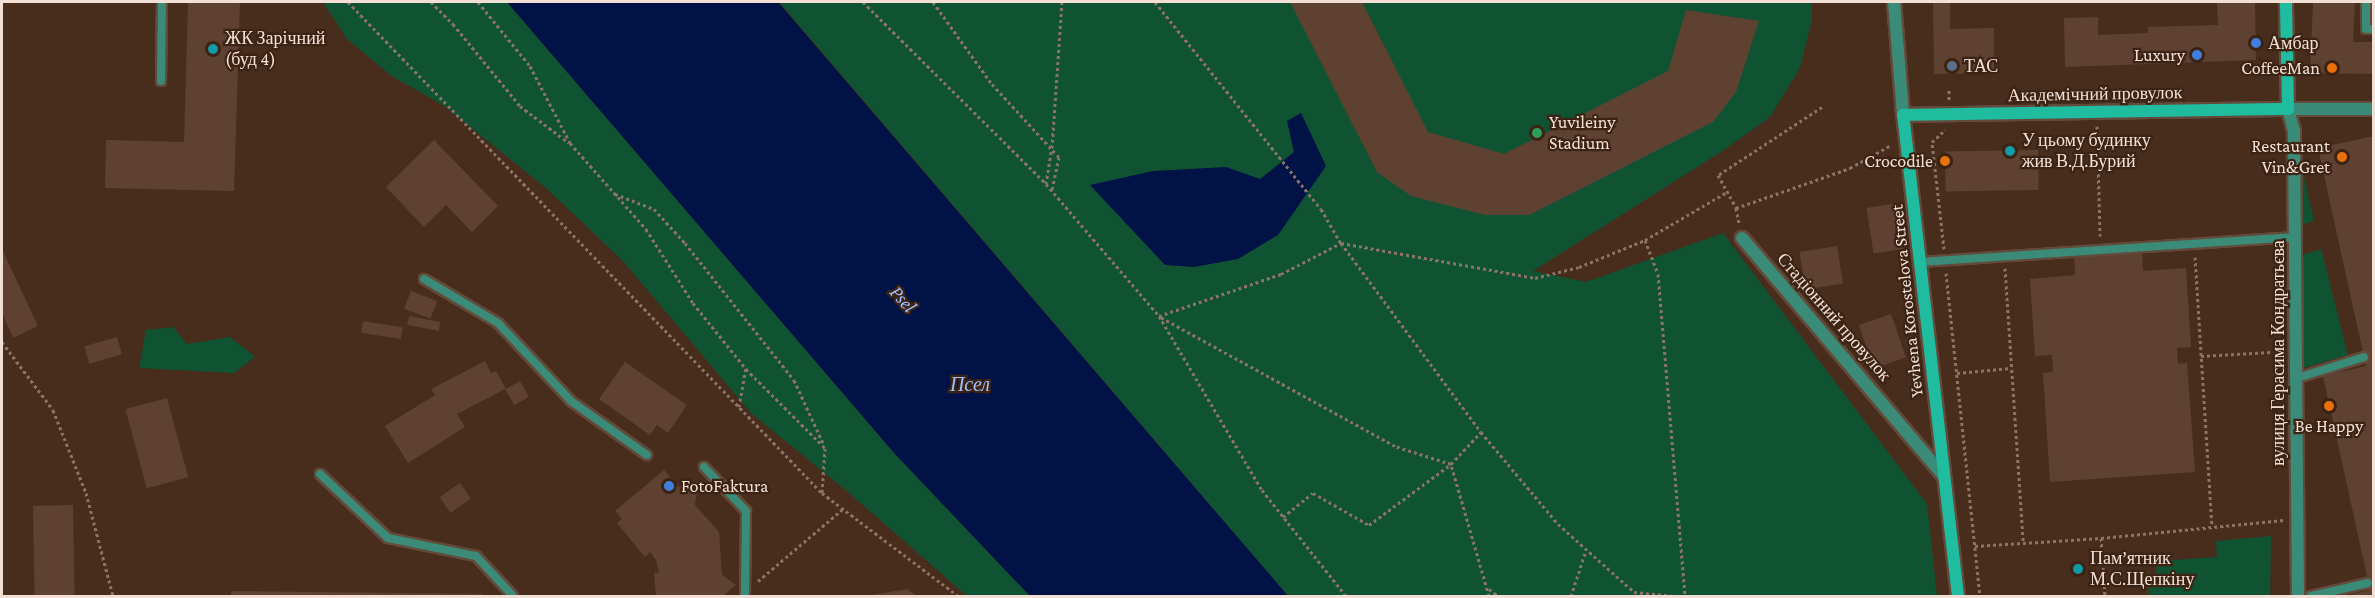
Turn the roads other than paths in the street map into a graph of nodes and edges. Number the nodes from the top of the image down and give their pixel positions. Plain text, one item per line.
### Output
1 (162, 2) edge
2 (1894, 2) edge
3 (2286, 2) edge
4 (2366, 2) edge
5 (2373, 29) edge
6 (161, 81) dead end
7 (2288, 109) junction
8 (2373, 109) edge
9 (1904, 115) junction
10 (2295, 237) junction
11 (1742, 238) dead end
12 (1920, 262) junction
13 (424, 279) dead end
14 (2364, 357) dead end
15 (2297, 378) junction
16 (647, 455) dead end
17 (704, 466) dead end
18 (320, 474) dead end
19 (1944, 476) junction
20 (2368, 583) dead end
21 (513, 597) edge
22 (745, 597) edge
23 (1958, 597) edge
24 (2298, 597) edge
25 (2311, 597) edge

1 - 6 lane
2 - 9 street, Yevhena Korostelova Street
3 - 7 street
4 - 5 lane
7 - 8 street
7 - 9 street, Академічний провулок
7 - 10 street, вулиця Герасима Кондратьєва
9 - 12 street, Yevhena Korostelova Street
10 - 12 lane
10 - 15 street, вулиця Герасима Кондратьєва
11 - 19 street, Стадіонний провулок
12 - 19 street, Yevhena Korostelova Street
13 - 16 lane
14 - 15 lane
15 - 24 street, вулиця Герасима Кондратьєва
17 - 22 lane
18 - 21 lane
19 - 23 street, Yevhena Korostelova Street
20 - 25 lane

